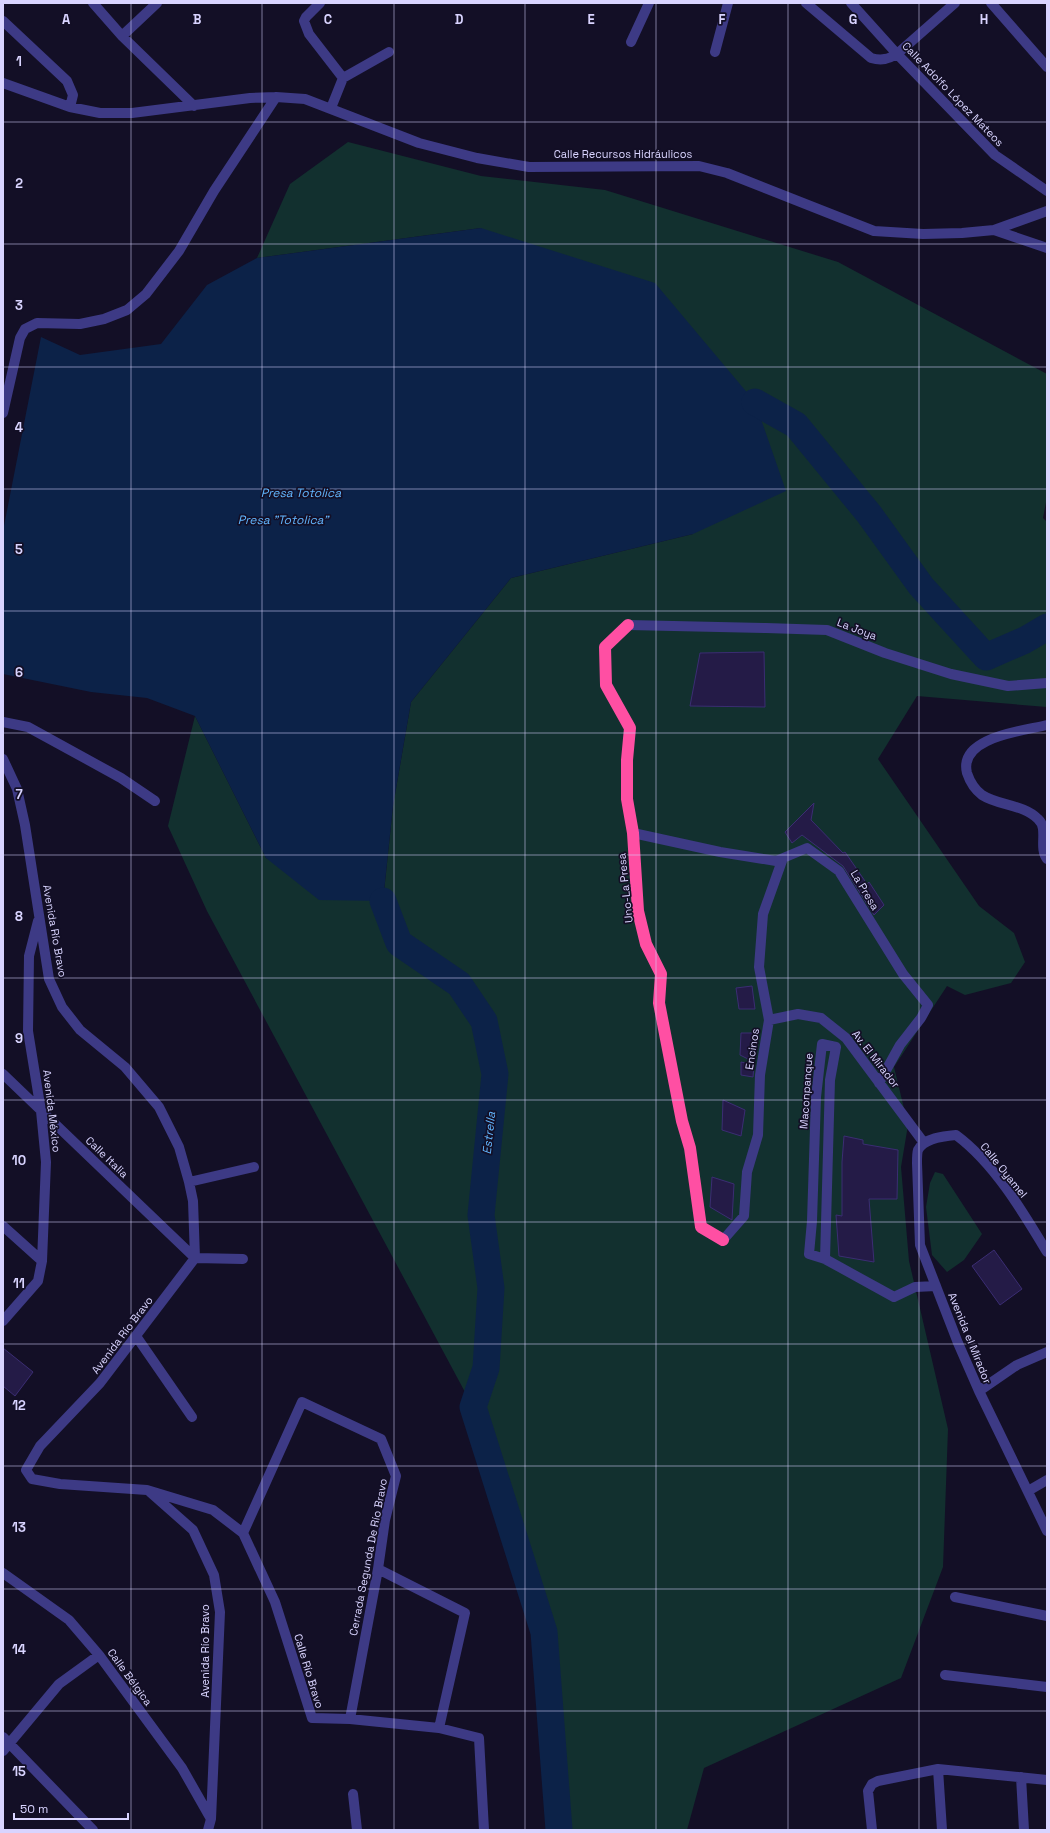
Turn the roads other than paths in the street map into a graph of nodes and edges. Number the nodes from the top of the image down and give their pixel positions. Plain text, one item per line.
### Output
1 (93, 3) edge
2 (157, 3) edge
3 (320, 3) edge
4 (649, 3) edge
5 (728, 3) edge
6 (806, 3) edge
7 (851, 3) edge
8 (955, 3) edge
9 (992, 3) edge
10 (3, 21) edge
11 (122, 36) junction
12 (631, 42) dead end
13 (389, 52) dead end
14 (715, 52) dead end
15 (897, 54) junction
16 (1047, 67) edge
17 (342, 78) junction
18 (3, 83) edge
19 (276, 97) junction
20 (194, 106) junction
21 (70, 107) junction
22 (331, 108) junction
23 (1047, 191) edge
24 (1047, 211) edge
25 (994, 230) junction
26 (1047, 248) edge
27 (3, 412) edge
28 (628, 625) joint
29 (1047, 683) edge
30 (3, 722) edge
31 (1047, 725) edge
32 (3, 759) edge
33 (155, 801) dead end
34 (633, 833) junction
35 (783, 858) junction
36 (1047, 859) edge
37 (39, 916) junction
38 (769, 1020) junction
39 (3, 1074) edge
40 (879, 1083) junction
41 (41, 1111) junction
42 (924, 1144) junction
43 (254, 1167) dead end
44 (189, 1182) junction
45 (3, 1226) edge
46 (723, 1240) joint
47 (1047, 1252) edge
48 (196, 1258) junction
49 (243, 1259) dead end
50 (825, 1259) junction
51 (42, 1261) junction
52 (936, 1286) junction
53 (3, 1321) edge
54 (136, 1336) junction
55 (1047, 1352) edge
56 (979, 1391) junction
57 (192, 1417) dead end
58 (1047, 1480) edge
59 (147, 1490) junction
60 (1028, 1491) junction
61 (1047, 1531) edge
62 (243, 1533) junction
63 (378, 1569) junction
64 (3, 1574) edge
65 (955, 1597) dead end
66 (1047, 1616) edge
67 (99, 1655) junction
68 (945, 1675) dead end
69 (1047, 1687) edge
70 (350, 1719) junction
71 (439, 1728) junction
72 (5, 1744) edge
73 (938, 1769) junction
74 (1021, 1776) junction
75 (1047, 1780) edge
76 (353, 1794) dead end
77 (211, 1819) junction
78 (93, 1830) edge
79 (208, 1830) edge
80 (357, 1830) edge
81 (484, 1830) edge
82 (872, 1830) edge
83 (942, 1830) edge
84 (1024, 1830) edge

1 - 11 street
2 - 11 street
3 - 17 street
4 - 12 street
5 - 14 street
6 - 15 street
7 - 15 street, Calle Adolfo López Mateos
8 - 15 street
9 - 16 street
10 - 21 street
11 - 20 street
13 - 17 street
15 - 23 street, Calle Adolfo López Mateos
17 - 22 street
18 - 21 street, Calle Recursos Hidráulicos
19 - 20 street, Calle Recursos Hidráulicos
19 - 22 street, Calle Recursos Hidráulicos
19 - 27 street
20 - 21 street, Calle Recursos Hidráulicos
22 - 25 street, Calle Recursos Hidráulicos
24 - 25 street
25 - 26 street
28 - 29 street, La Joya
28 - 34 highway, Uno-La Presa
30 - 33 street
31 - 36 street
32 - 37 street, Avenida Río Bravo
34 - 35 street, La Presa
34 - 46 highway, Uno-La Presa
35 - 38 street, Encinos
35 - 40 street, La Presa
37 - 41 street, Avenida México
37 - 44 street, Avenida Río Bravo
38 - 40 street, Av. El Mirador
38 - 46 street, Encinos
39 - 41 street, Calle Italia
40 - 42 street, Av. El Mirador
41 - 48 street, Calle Italia
41 - 51 street, Avenida México
42 - 47 street, Calle Oyamel
42 - 52 street, Avenida el Mirador
43 - 44 street
44 - 48 street, Avenida Río Bravo
45 - 51 street
48 - 49 street
48 - 54 street, Avenida Río Bravo
50 - 50 street, Maconpanque
50 - 52 street
51 - 53 street, Avenida México
52 - 56 street, Avenida el Mirador
54 - 57 street
54 - 59 street, Avenida Río Bravo
55 - 56 street
56 - 60 street, Avenida el Mirador
58 - 60 street
59 - 62 street, Calle Río Bravo
59 - 77 street, Avenida Río Bravo
60 - 61 street, Avenida el Mirador
62 - 63 street, Cerrada Segunda De Río Bravo
62 - 70 street, Calle Río Bravo
63 - 70 street, Cerrada Segunda De Río Bravo
63 - 71 street
64 - 67 street, Calle Bélgica
65 - 66 street
67 - 72 street
67 - 77 street, Calle Bélgica
68 - 69 street
70 - 71 street, Calle Río Bravo
71 - 81 street, Calle Río Bravo
72 - 78 street
73 - 74 street
73 - 82 street
73 - 83 street
74 - 75 street
74 - 84 street
76 - 80 street
77 - 79 street, Avenida Río Bravo

